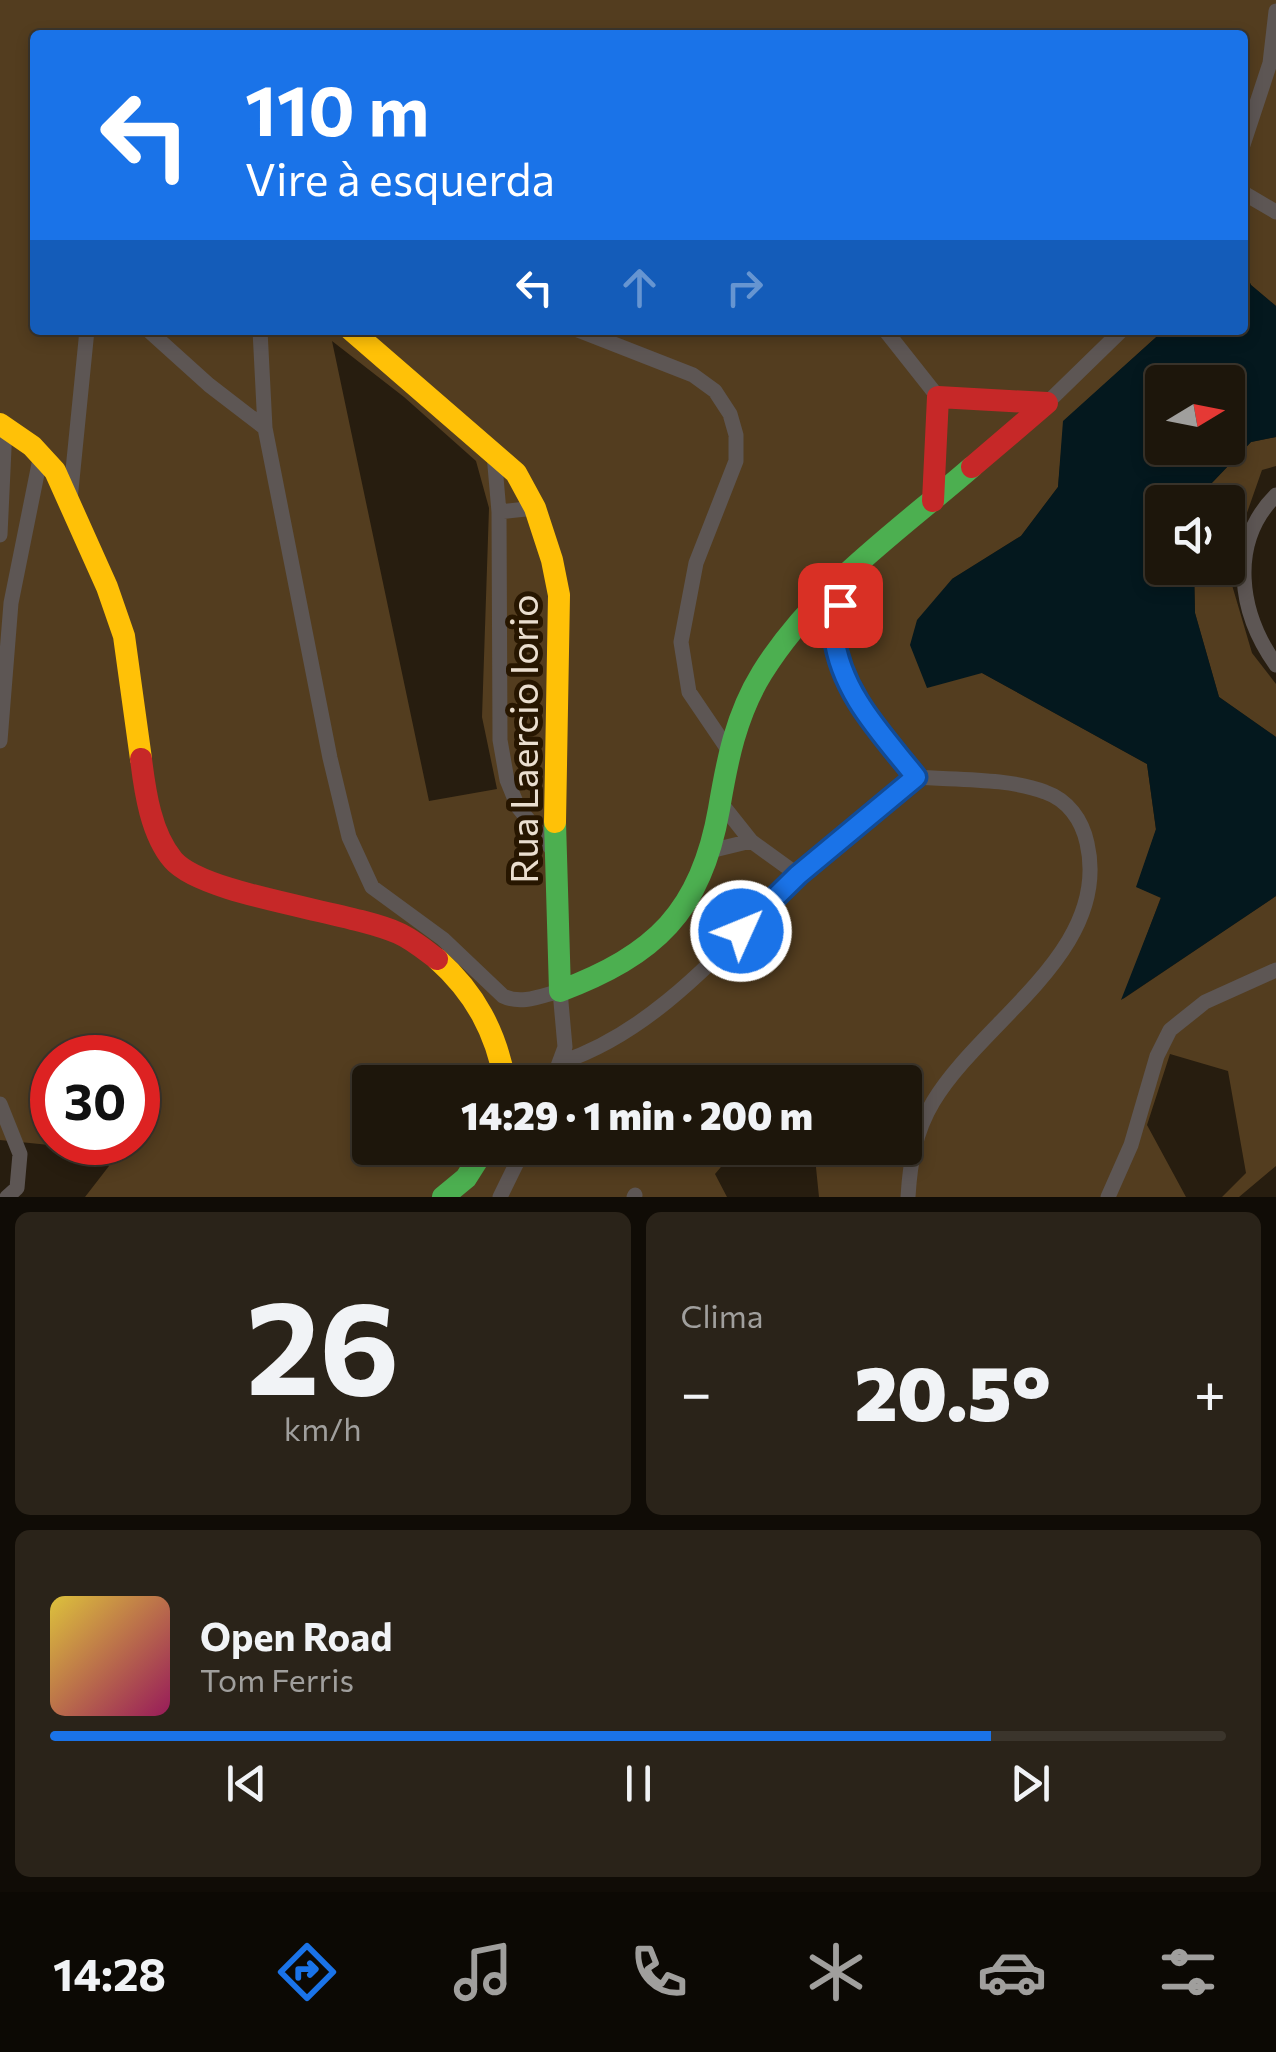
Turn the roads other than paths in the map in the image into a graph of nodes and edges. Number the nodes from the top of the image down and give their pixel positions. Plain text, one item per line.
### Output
1 (1276, 11) edge
2 (1248, 130) edge
3 (1248, 196) edge
4 (1276, 212) edge
5 (87, 335) edge
6 (153, 335) edge
7 (260, 335) edge
8 (357, 335) edge
9 (591, 335) edge
10 (889, 335) edge
11 (1117, 335) edge
12 (938, 397) junction
13 (1047, 402) junction
14 (3, 425) edge
15 (265, 428) junction
16 (494, 453) junction
17 (42, 454) junction
18 (1276, 495) edge
19 (933, 500) junction
20 (70, 501) junction
21 (535, 508) junction
22 (499, 512) junction
23 (0, 535) edge
24 (845, 576) junction
25 (802, 618) junction
26 (834, 633) junction
27 (1276, 665) edge
28 (740, 716) junction
29 (706, 719) junction
30 (0, 740) edge
31 (729, 751) junction
32 (916, 777) junction
33 (720, 802) junction
34 (751, 842) junction
35 (710, 851) junction
36 (555, 853) junction
37 (798, 875) junction
38 (1274, 975) edge
39 (560, 990) junction
40 (562, 1062) junction
41 (501, 1065) edge
42 (560, 1065) edge
43 (0, 1104) edge
44 (474, 1165) edge
45 (516, 1165) edge
46 (7, 1197) edge
47 (443, 1197) edge
48 (500, 1197) edge
49 (908, 1197) edge
50 (1108, 1197) edge

1 - 2 street
3 - 4 street
5 - 20 street
6 - 15 street
7 - 15 street
8 - 16 street, Rua Laercio Iorio
9 - 29 street
10 - 12 street
11 - 13 street
12 - 13 street
12 - 19 street
13 - 19 street
14 - 17 street
14 - 23 street
15 - 39 street
16 - 21 street, Rua Laercio Iorio
16 - 22 street
17 - 20 street
17 - 30 street
18 - 27 street
19 - 24 street
20 - 41 street
21 - 22 street
21 - 36 street, Rua Laercio Iorio
22 - 36 street
24 - 25 street
24 - 26 street
25 - 26 street
25 - 28 street
26 - 32 street
28 - 29 street
28 - 31 street
29 - 31 street
31 - 33 street
32 - 37 street
32 - 49 street
33 - 34 street
33 - 35 street
34 - 35 street
34 - 37 street
35 - 39 street
36 - 39 street, Rua Laercio Iorio
37 - 40 street
38 - 50 street
39 - 40 street
40 - 42 street
43 - 46 street
44 - 47 street
45 - 48 street

